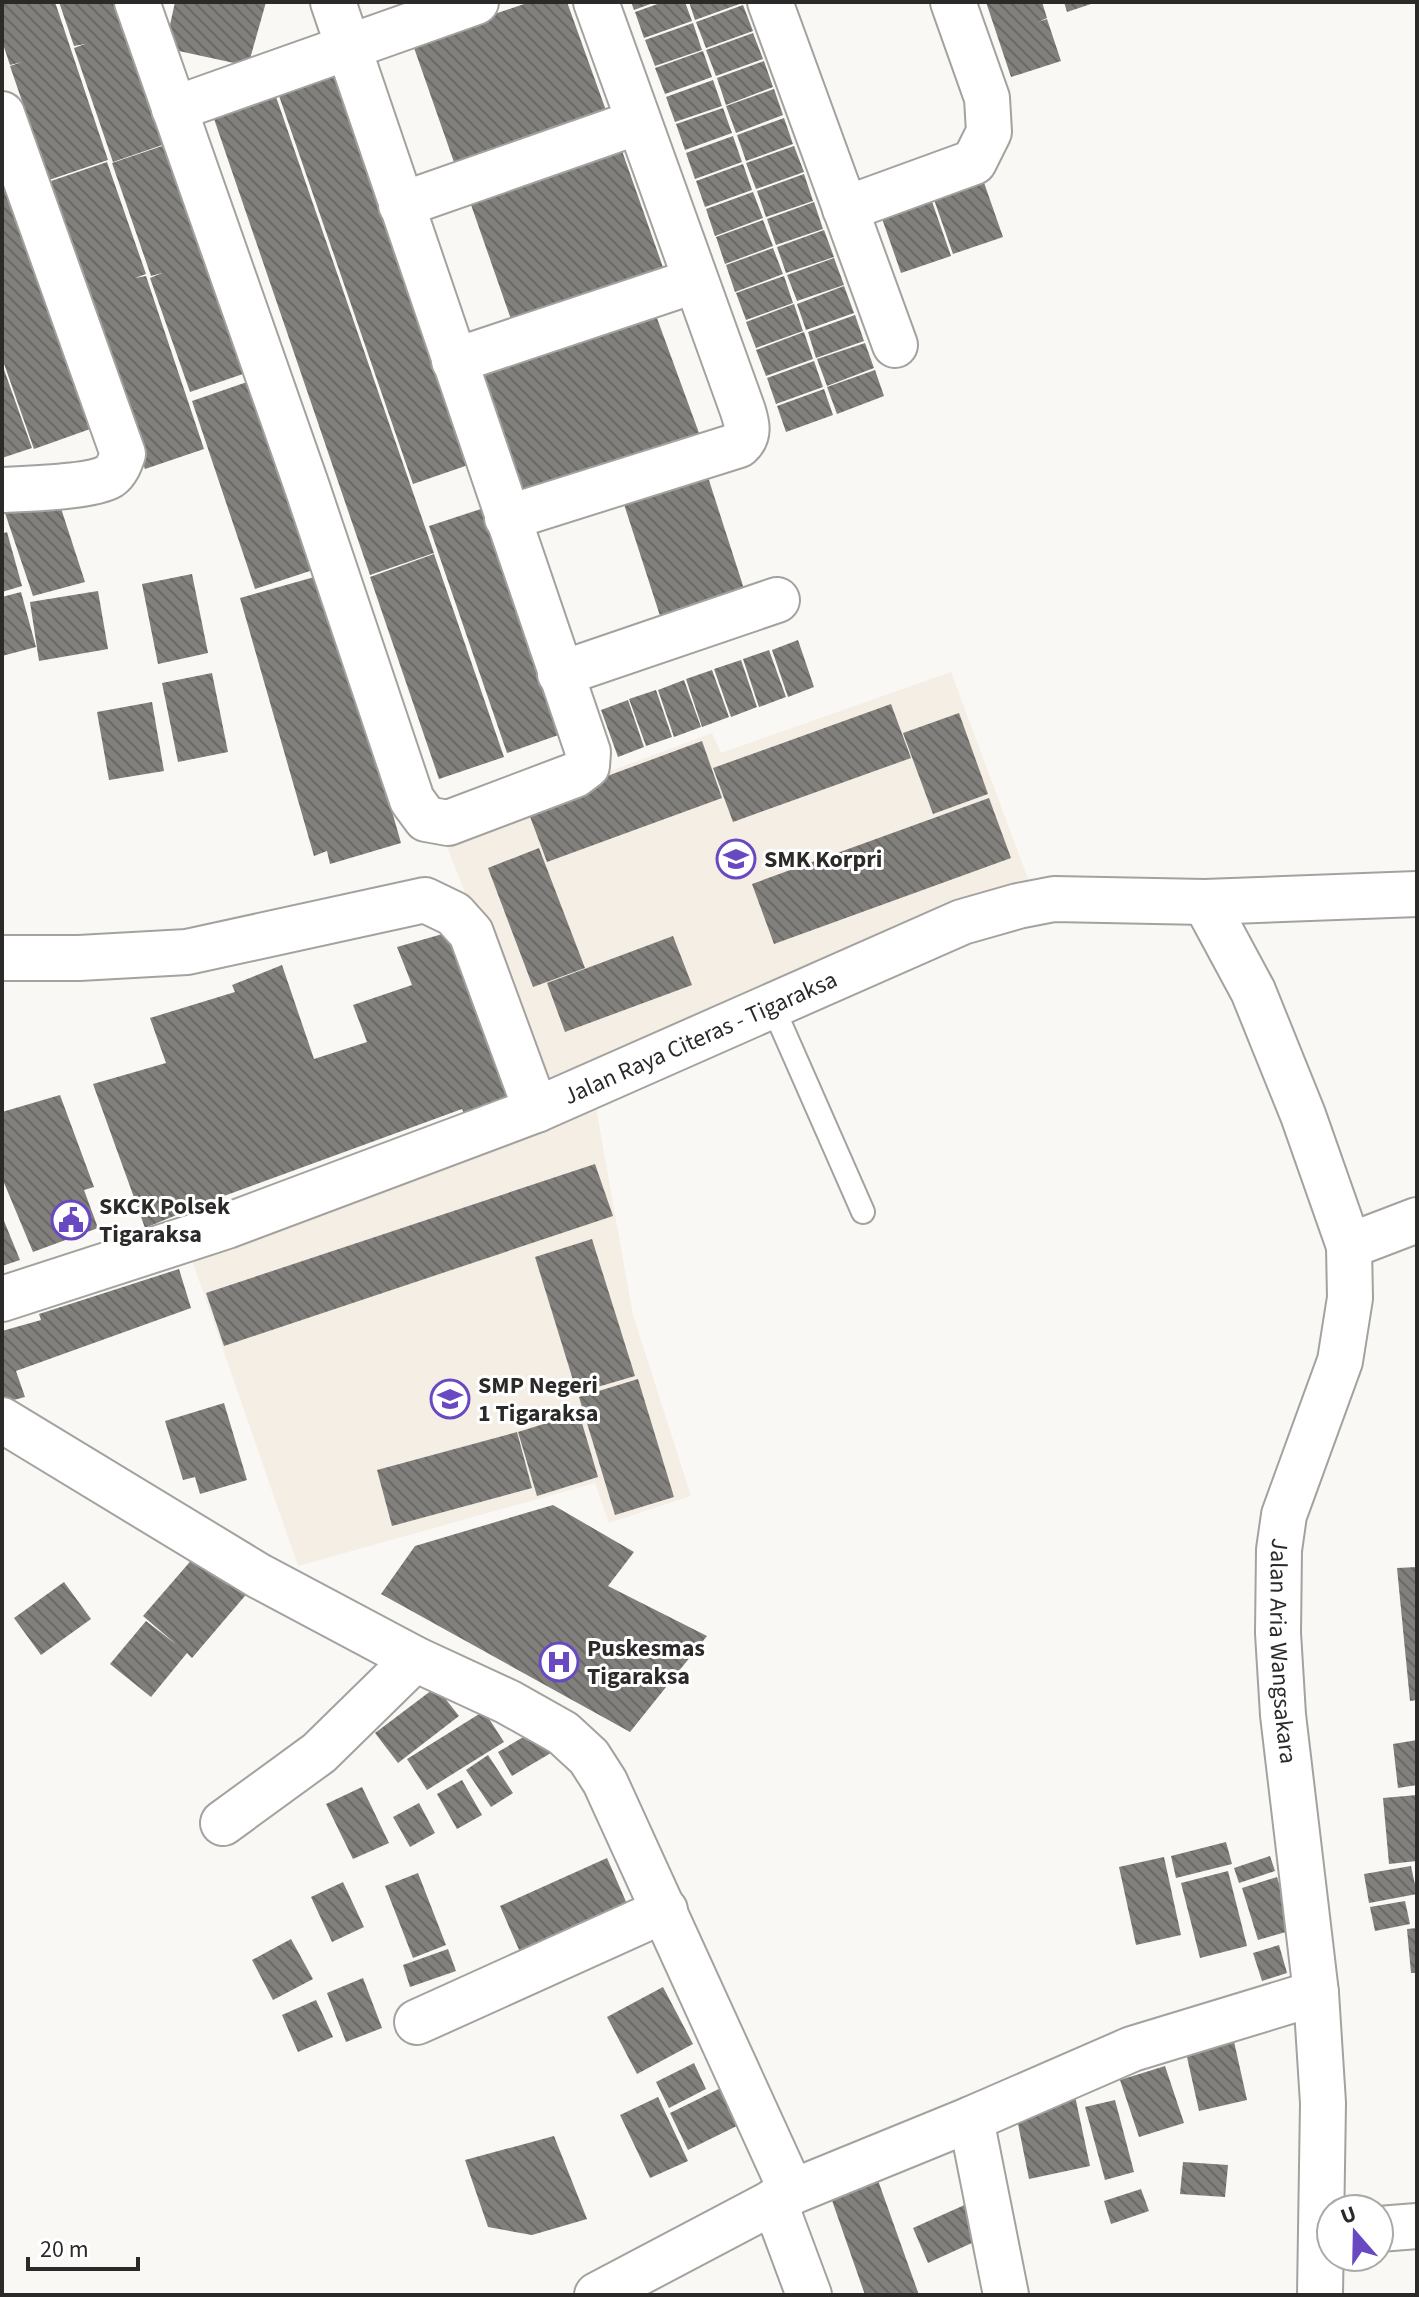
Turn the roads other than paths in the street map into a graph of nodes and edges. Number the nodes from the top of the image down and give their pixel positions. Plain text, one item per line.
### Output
1 (137, 2) edge
2 (333, 2) edge
3 (476, 2) edge
4 (596, 2) edge
5 (770, 2) edge
6 (953, 2) edge
7 (348, 48) junction
8 (174, 109) junction
9 (2, 114) edge
10 (638, 122) junction
11 (401, 205) junction
12 (845, 209) junction
13 (694, 281) junction
14 (895, 345) dead end
15 (454, 361) junction
16 (2, 490) edge
17 (507, 518) junction
18 (777, 600) dead end
19 (560, 674) junction
20 (1417, 894) edge
21 (1205, 902) junction
22 (2, 958) edge
23 (772, 1005) junction
24 (536, 1110) junction
25 (863, 1212) dead end
26 (1417, 1220) edge
27 (1349, 1246) junction
28 (2, 1299) edge
29 (2, 1420) edge
30 (415, 1659) junction
31 (223, 1823) dead end
32 (665, 1910) junction
33 (1316, 1993) junction
34 (417, 2022) dead end
35 (971, 2119) junction
36 (1326, 2193) edge
37 (783, 2196) junction
38 (1417, 2226) edge
39 (1395, 2228) edge
40 (1322, 2273) edge
41 (597, 2295) edge
42 (809, 2295) edge
43 (1006, 2295) edge
44 (1320, 2295) edge

1 - 8 street
2 - 7 street
3 - 7 street
4 - 10 street
5 - 12 street
6 - 12 street
7 - 8 street
7 - 11 street
8 - 19 street
9 - 16 street
10 - 11 street
10 - 13 street
11 - 15 street
12 - 14 street
13 - 15 street
13 - 17 street
15 - 17 street
17 - 19 street
18 - 19 street
20 - 21 street, Jalan Raya Citeras - Tigaraksa
21 - 23 street, Jalan Raya Citeras - Tigaraksa
21 - 27 street, Jalan Aria Wangsakara
22 - 24 street
23 - 24 street, Jalan Raya Citeras - Tigaraksa
23 - 25 lane
24 - 28 street, Jalan Raya Citeras - Tigaraksa
26 - 27 street
27 - 33 street, Jalan Aria Wangsakara
29 - 30 street
30 - 31 street
30 - 32 street
32 - 34 street
32 - 37 street
33 - 35 street
33 - 36 street, Jalan Aria Wangsakara
35 - 37 street
35 - 43 street
37 - 41 street
37 - 42 street
38 - 39 street
40 - 44 street, Jalan Aria Wangsakara

